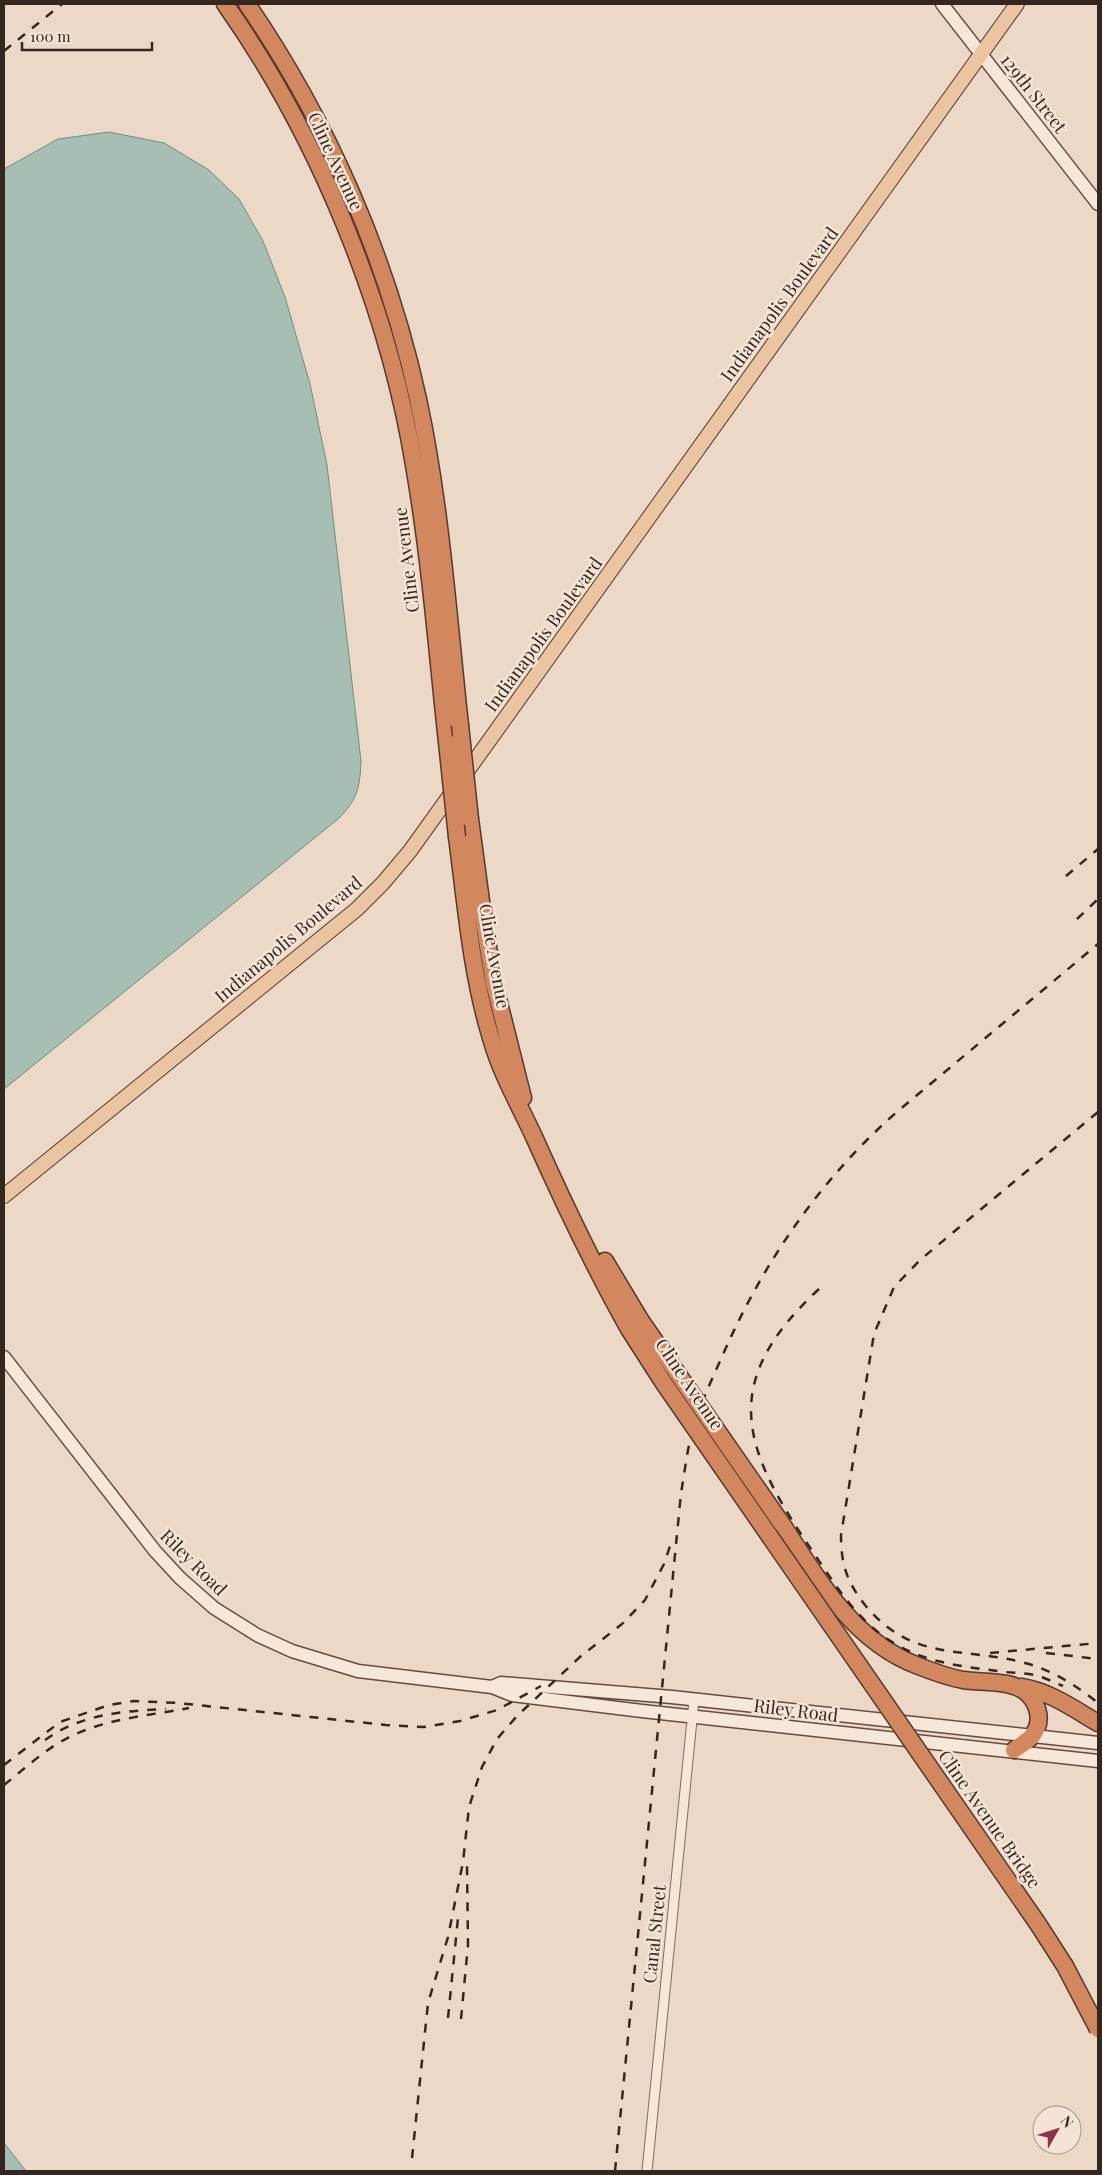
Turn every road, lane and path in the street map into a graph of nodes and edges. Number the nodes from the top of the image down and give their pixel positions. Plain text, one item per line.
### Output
1 (225, 4) edge
2 (247, 4) edge
3 (942, 4) edge
4 (1017, 4) edge
5 (981, 54) junction
6 (1098, 204) edge
7 (522, 1093) junction
8 (534, 1138) junction
9 (4, 1196) edge
10 (635, 1325) junction
11 (4, 1357) edge
12 (840, 1636) joint
13 (1015, 1686) junction
14 (492, 1687) junction
15 (694, 1700) junction
16 (691, 1716) junction
17 (1098, 1723) edge
18 (1032, 1736) junction
19 (1098, 1743) edge
20 (1014, 1750) junction
21 (1098, 1761) edge
22 (1098, 2029) edge
23 (647, 2171) edge

1 - 8 highway, Cline Avenue, bridge
2 - 7 highway, Cline Avenue, bridge
3 - 5 main road, 129th Street
4 - 5 main road, Indianapolis Boulevard
5 - 6 main road, 129th Street
5 - 9 main road, Indianapolis Boulevard
7 - 8 highway, Cline Avenue
7 - 10 highway
8 - 10 highway, Cline Avenue
10 - 12 highway, Cline Avenue, bridge
10 - 13 highway, bridge
11 - 14 main road, Riley Road
12 - 22 highway, Cline Avenue Bridge, bridge
13 - 17 highway
13 - 18 highway
14 - 15 main road, Riley Road
14 - 16 main road, Riley Road
15 - 16 street, Canal Street
15 - 18 main road, Riley Road
16 - 20 main road, Riley Road
16 - 23 street, Canal Street
18 - 19 main road, Riley Road
18 - 20 highway
20 - 21 main road, Riley Road

